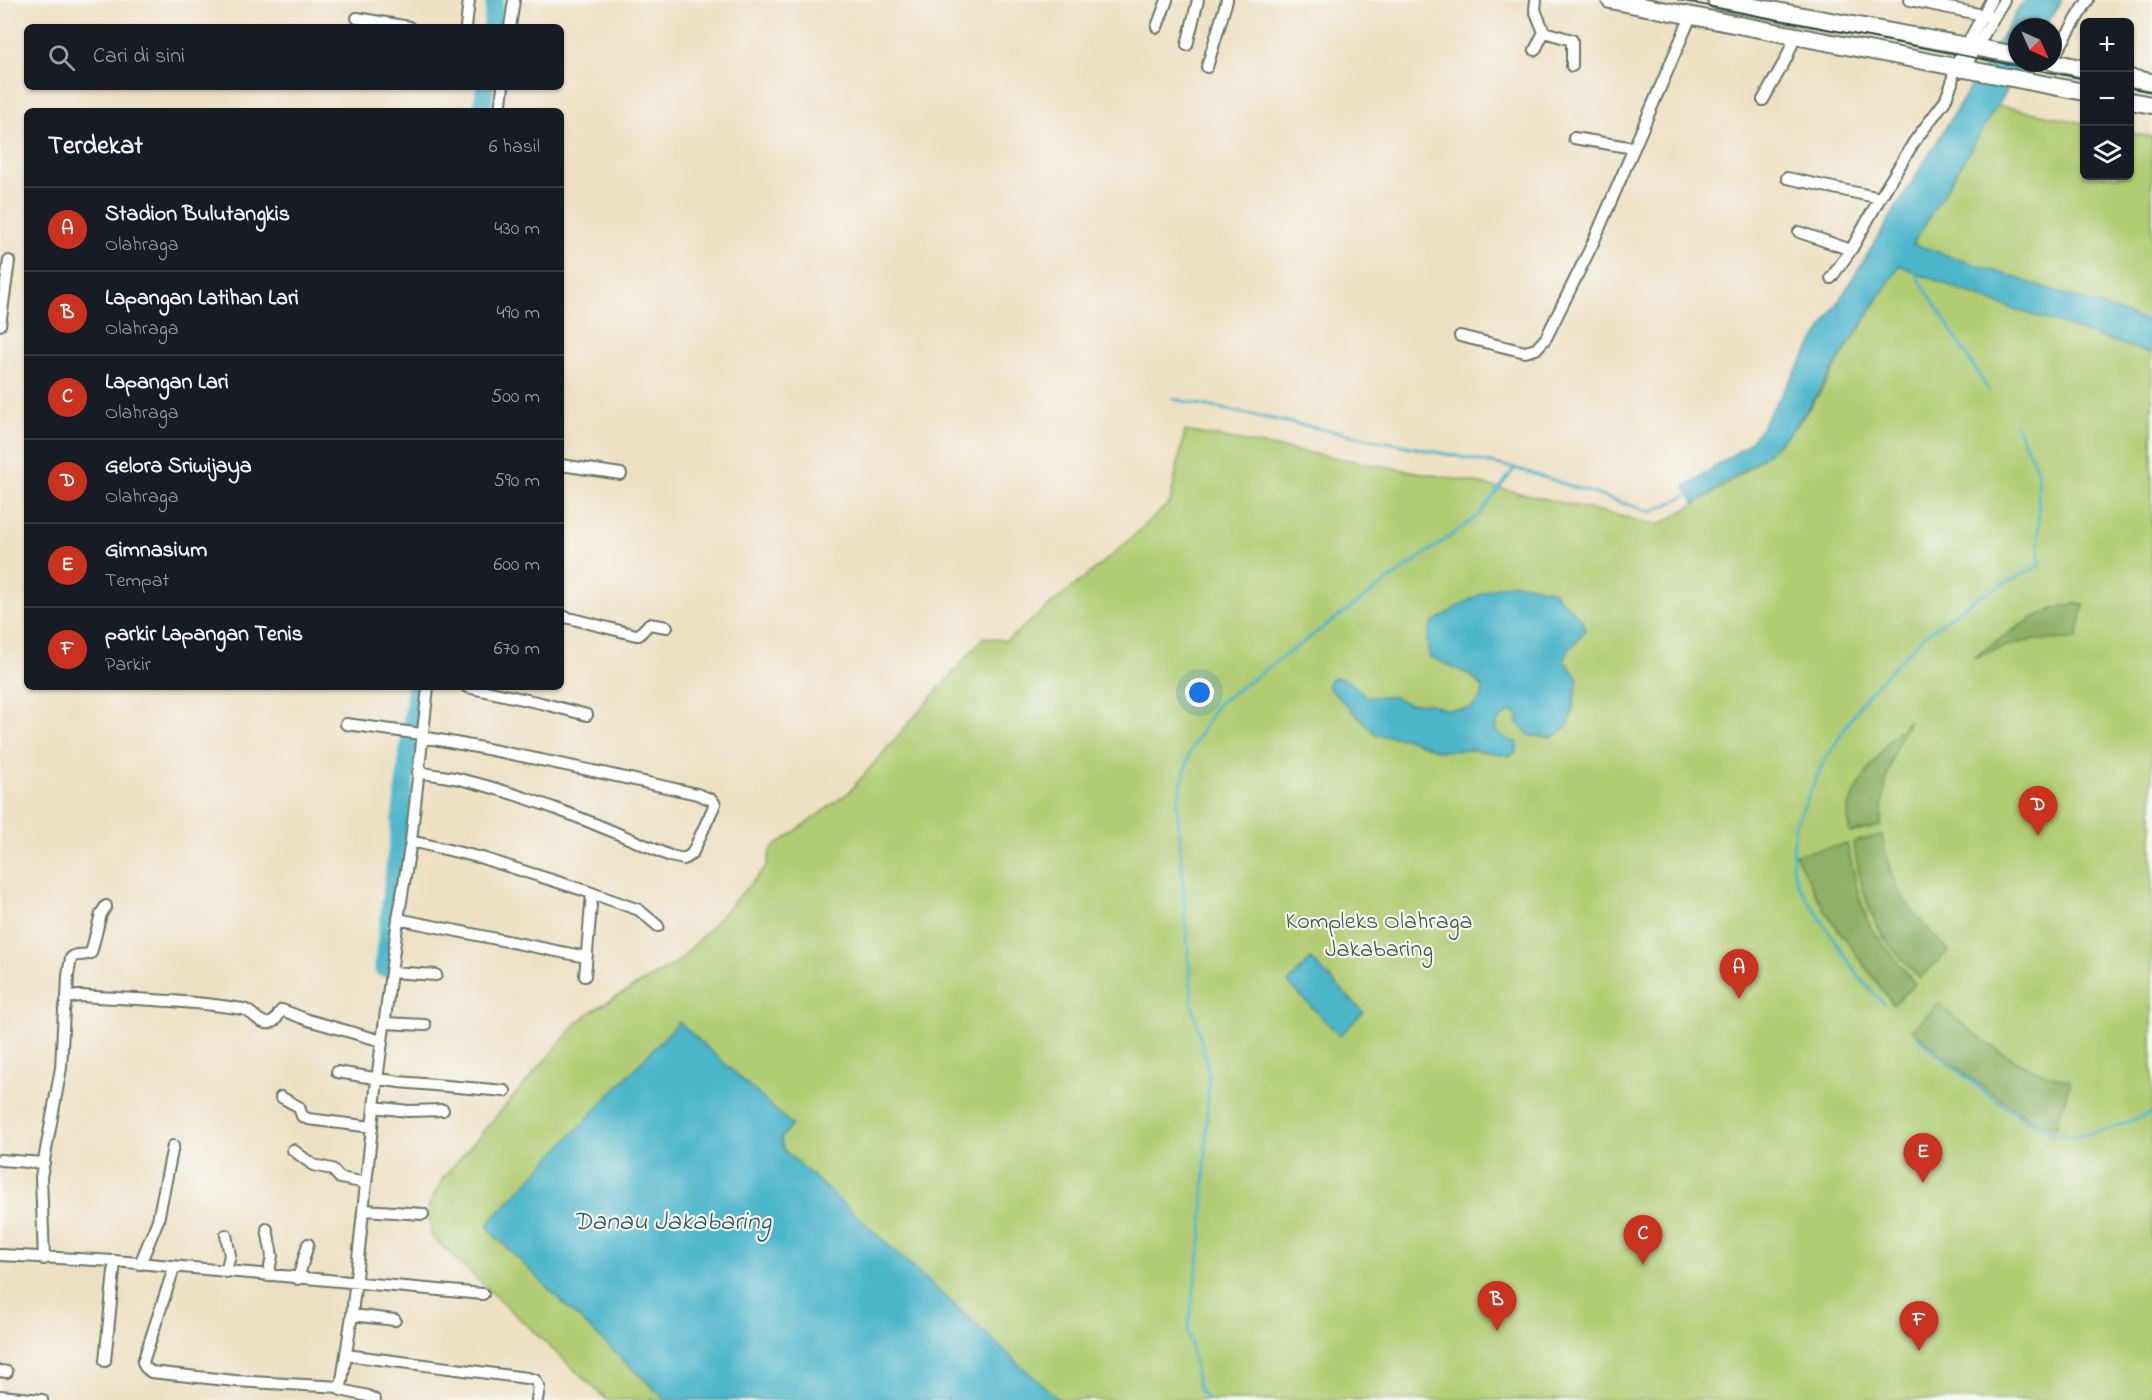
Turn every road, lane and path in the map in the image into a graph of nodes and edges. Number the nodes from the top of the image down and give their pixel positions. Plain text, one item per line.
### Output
1 (470, 0) edge
2 (514, 0) edge
3 (1167, 0) edge
4 (1198, 0) edge
5 (1227, 0) edge
6 (1536, 0) edge
7 (1610, 0) edge
8 (1716, 0) edge
9 (1910, 0) edge
10 (1991, 0) edge
11 (2004, 0) edge
12 (2088, 0) edge
13 (1982, 15) junction
14 (1691, 16) junction
15 (1994, 17) junction
16 (357, 18) dead end
17 (392, 24) edge
18 (466, 24) edge
19 (510, 24) edge
20 (1157, 27) dead end
21 (1544, 32) junction
22 (1796, 35) junction
23 (1187, 45) dead end
24 (2062, 45) edge
25 (1974, 47) junction
26 (1535, 50) dead end
27 (2008, 54) edge
28 (2062, 63) edge
29 (1572, 66) dead end
30 (1207, 67) dead end
31 (2080, 68) edge
32 (1961, 73) junction
33 (2134, 79) edge
34 (2152, 82) edge
35 (503, 90) edge
36 (2080, 91) edge
37 (1763, 100) dead end
38 (2134, 102) edge
39 (2152, 105) edge
40 (500, 108) edge
41 (1574, 138) dead end
42 (1634, 148) junction
43 (1787, 178) dead end
44 (1881, 198) junction
45 (1799, 231) dead end
46 (1851, 250) junction
47 (9, 261) dead end
48 (1831, 278) dead end
49 (2, 283) edge
50 (0, 325) edge
51 (1460, 336) dead end
52 (564, 465) edge
53 (621, 474) dead end
54 (564, 617) edge
55 (667, 627) dead end
56 (428, 690) edge
57 (481, 690) edge
58 (587, 715) dead end
59 (346, 724) dead end
60 (421, 735) junction
61 (418, 772) junction
62 (411, 841) junction
63 (592, 893) junction
64 (106, 906) dead end
65 (398, 919) junction
66 (658, 926) dead end
67 (586, 957) junction
68 (391, 972) junction
69 (436, 975) dead end
70 (585, 976) dead end
71 (67, 998) junction
72 (384, 1023) junction
73 (425, 1025) dead end
74 (382, 1041) junction
75 (337, 1072) dead end
76 (377, 1080) junction
77 (505, 1091) dead end
78 (281, 1097) dead end
79 (374, 1107) junction
80 (443, 1110) dead end
81 (372, 1127) junction
82 (172, 1146) dead end
83 (294, 1150) dead end
84 (0, 1160) edge
85 (44, 1163) junction
86 (366, 1183) junction
87 (364, 1210) junction
88 (423, 1214) dead end
89 (267, 1228) dead end
90 (226, 1235) dead end
91 (308, 1244) dead end
92 (0, 1255) edge
93 (44, 1259) junction
94 (115, 1261) junction
95 (140, 1264) junction
96 (174, 1268) junction
97 (226, 1272) junction
98 (268, 1276) junction
99 (298, 1279) junction
100 (355, 1283) junction
101 (483, 1294) dead end
102 (357, 1315) junction
103 (395, 1320) dead end
104 (352, 1356) junction
105 (105, 1361) dead end
106 (340, 1390) dead end
107 (0, 1396) edge
108 (42, 1400) edge
109 (375, 1400) edge
110 (537, 1400) edge

1 - 18 street
2 - 19 street
3 - 20 street
4 - 23 street
5 - 30 street
6 - 21 street
7 - 14 highway
8 - 25 highway
9 - 13 street
10 - 13 street
11 - 15 street
12 - 24 street
13 - 15 street
13 - 25 street
14 - 22 highway
14 - 42 street
15 - 25 street
16 - 17 street
21 - 26 street
21 - 29 street
22 - 32 highway
22 - 37 street
25 - 27 highway
25 - 32 street
28 - 31 highway
32 - 36 highway
32 - 44 street
33 - 34 highway
35 - 40 street
38 - 39 highway
41 - 42 street
42 - 51 street
43 - 44 street
44 - 46 street
45 - 46 street
46 - 48 street
47 - 49 street
49 - 50 street
52 - 53 street
54 - 55 street
56 - 60 street
57 - 58 street
59 - 60 street
60 - 61 street
60 - 61 street
61 - 62 street
62 - 63 street
62 - 65 street
63 - 66 street
63 - 67 street
64 - 71 street
65 - 67 street
65 - 68 street
67 - 70 street
68 - 69 street
68 - 72 street
71 - 74 street
71 - 85 street
72 - 73 street
72 - 74 street
74 - 76 street
75 - 76 street
76 - 77 street
76 - 79 street
78 - 81 street
79 - 80 street
79 - 81 street
81 - 86 street
82 - 95 street
83 - 86 street
84 - 85 street
85 - 93 street
86 - 87 street
87 - 88 street
87 - 100 street
89 - 98 street
90 - 97 street
91 - 99 street
92 - 93 street
93 - 94 street
94 - 95 street
94 - 105 street
95 - 96 street
96 - 97 street
96 - 104 street
97 - 98 street
98 - 99 street
99 - 100 street
100 - 101 street
100 - 102 street
102 - 103 street
102 - 104 street
104 - 110 street
106 - 109 street
107 - 108 street

